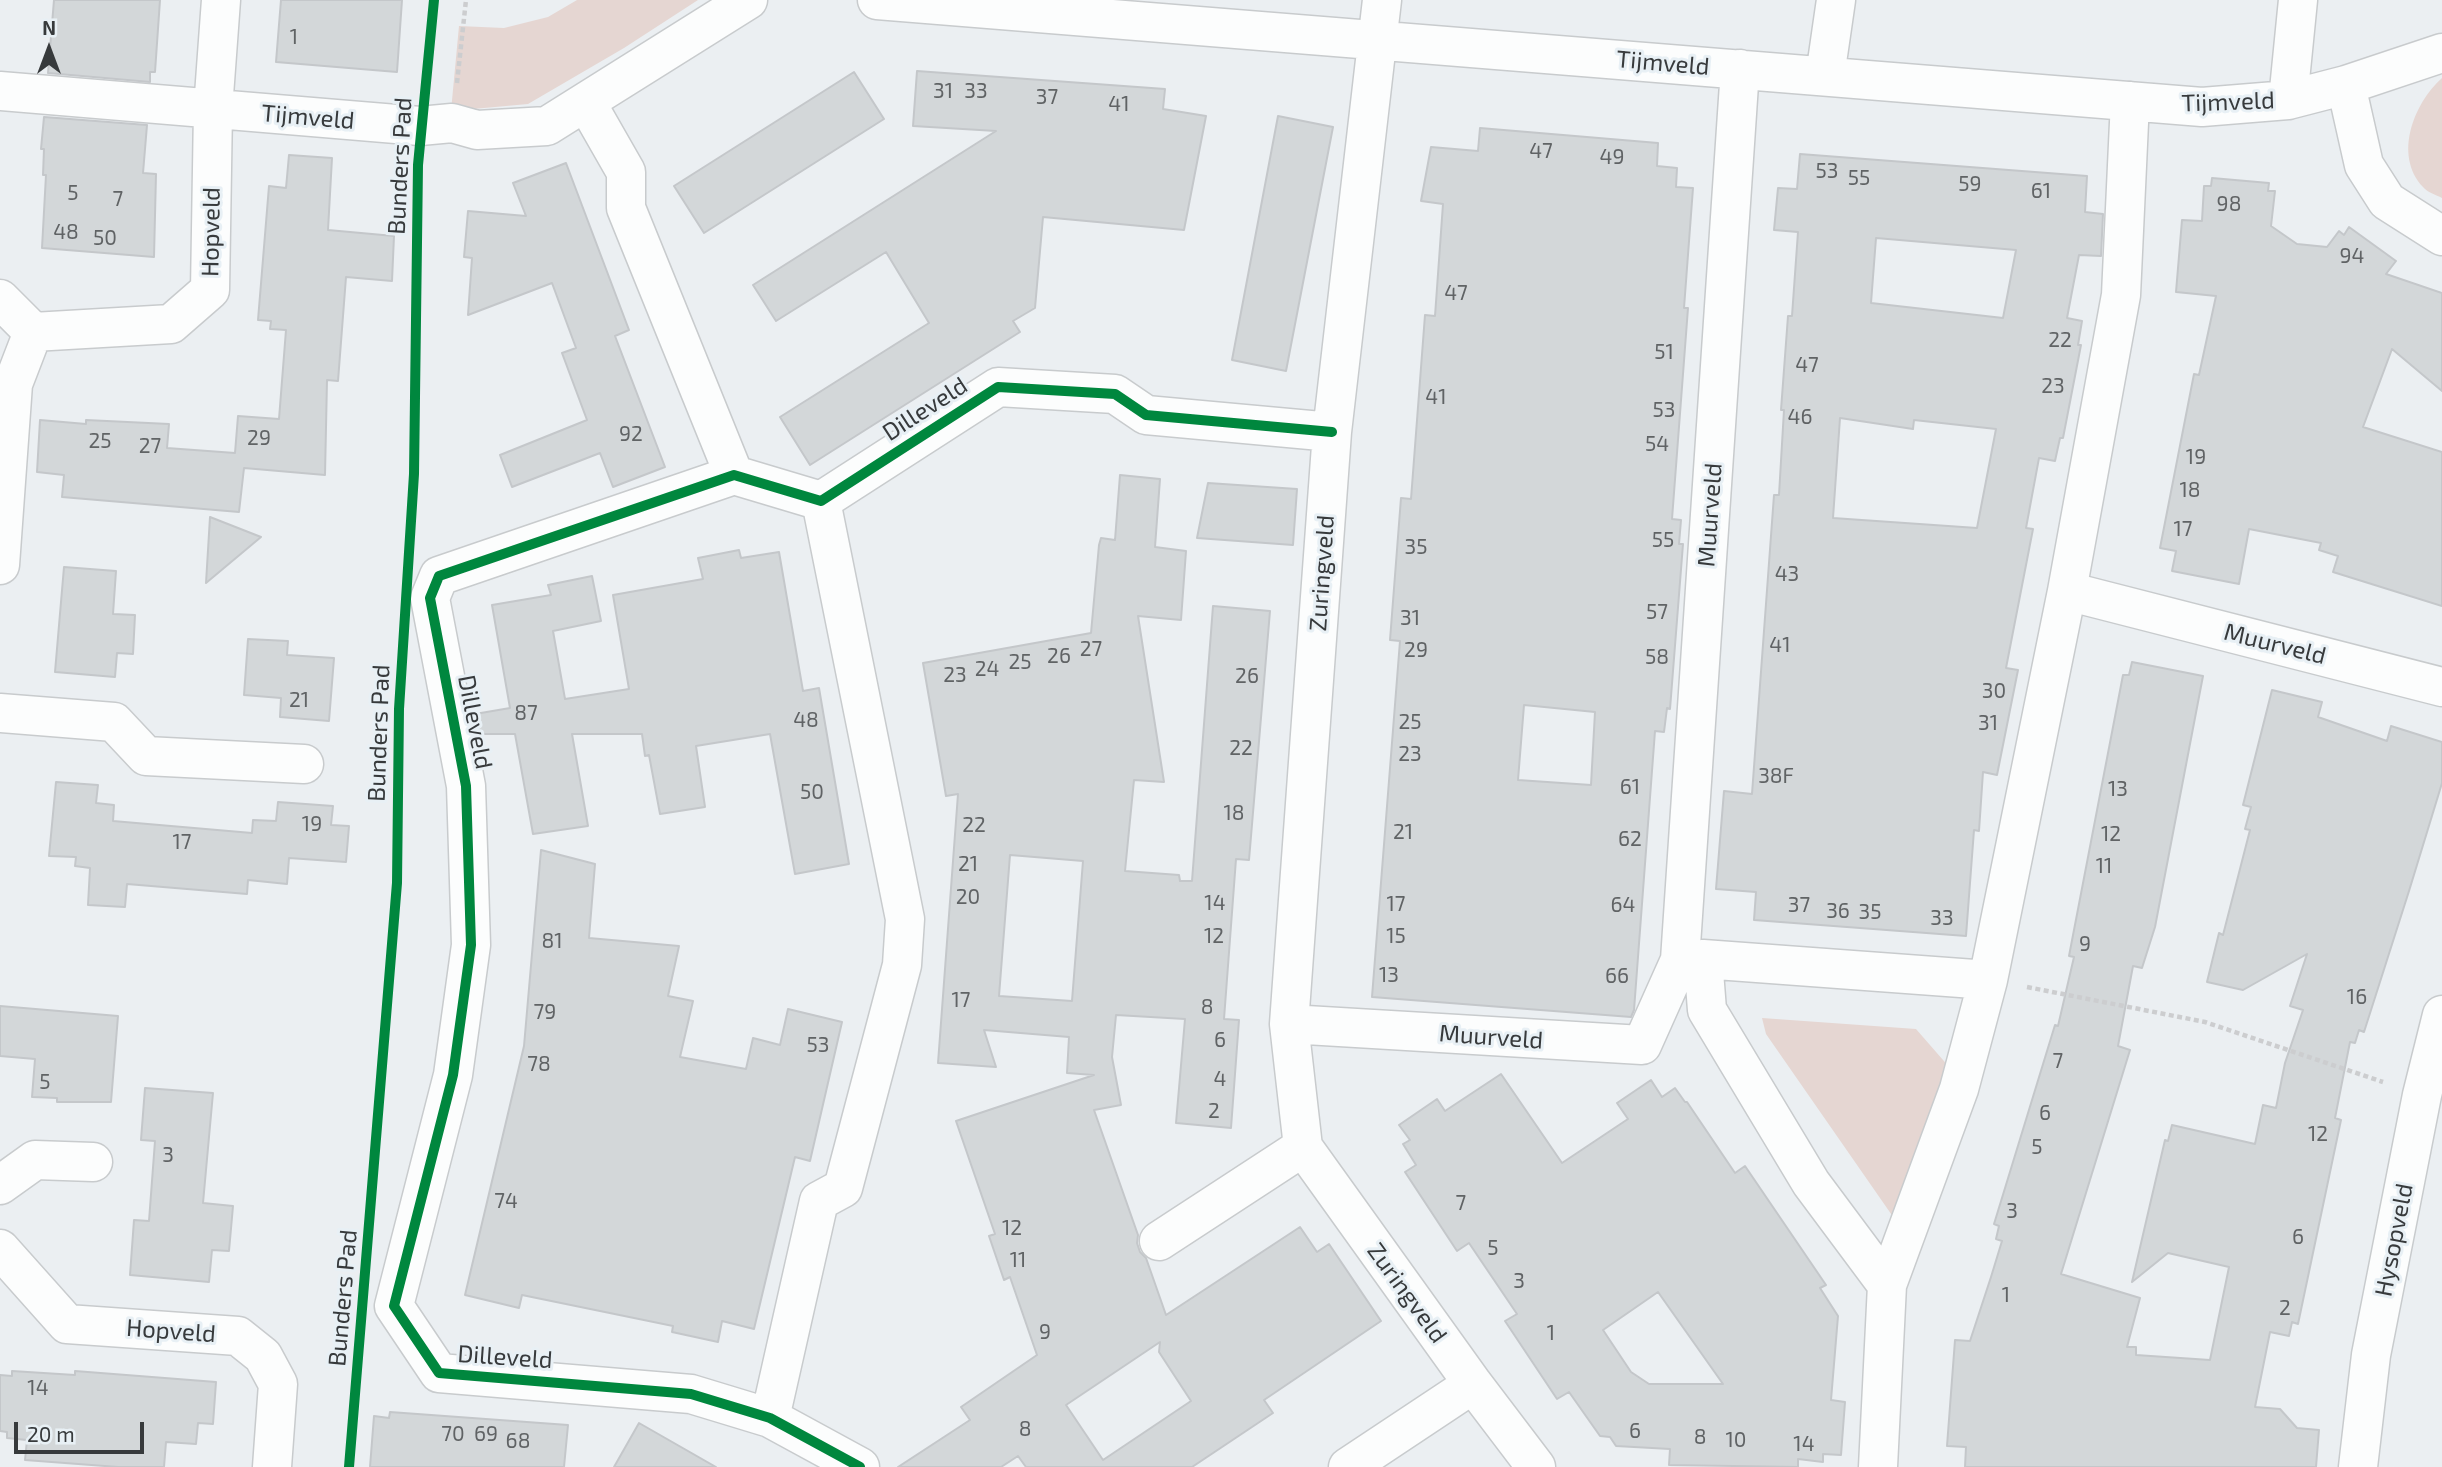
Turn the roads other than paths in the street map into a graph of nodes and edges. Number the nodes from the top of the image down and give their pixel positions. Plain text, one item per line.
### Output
1 (221, 0) edge
2 (748, 0) edge
3 (877, 0) edge
4 (1382, 0) edge
5 (1836, 0) edge
6 (2298, 0) edge
7 (1376, 40) junction
8 (2442, 53) edge
9 (1740, 69) junction
10 (1825, 76) junction
11 (2346, 85) junction
12 (0, 91) edge
13 (2288, 100) junction
14 (2130, 101) junction
15 (586, 102) junction
16 (213, 109) junction
17 (2442, 236) edge
18 (0, 299) edge
19 (33, 331) junction
20 (1332, 432) junction
21 (734, 475) junction
22 (821, 501) junction
23 (0, 565) edge
24 (2067, 591) junction
25 (2442, 687) edge
26 (0, 712) edge
27 (304, 764) dead end
28 (1691, 960) junction
29 (1988, 980) junction
30 (2442, 1015) edge
31 (1289, 1024) junction
32 (1303, 1147) junction
33 (93, 1163) dead end
34 (0, 1185) edge
35 (1159, 1241) dead end
36 (7, 1271) edge
37 (1887, 1285) junction
38 (1473, 1384) junction
39 (770, 1418) junction
40 (1525, 1452) edge
41 (272, 1467) edge
42 (860, 1467) edge
43 (1348, 1467) edge
44 (1878, 1467) edge
45 (2358, 1467) edge

1 - 16 street, Hopveld
2 - 15 street, Tijmveld
3 - 7 street, Tijmveld
4 - 7 street, Zuringveld
5 - 10 street
6 - 13 street
7 - 9 street, Tijmveld
7 - 20 street, Zuringveld
8 - 11 street, Tijmveld
9 - 10 street, Tijmveld
9 - 28 street, Muurveld
10 - 14 street, Tijmveld
11 - 13 street, Tijmveld
11 - 17 street
12 - 16 street, Tijmveld
13 - 14 street, Tijmveld
14 - 24 street
15 - 16 street, Tijmveld
15 - 21 street
16 - 19 street, Hopveld
18 - 19 street
19 - 23 street
20 - 22 street, Dilleveld
20 - 31 street, Zuringveld
21 - 22 street
21 - 39 street, Dilleveld
22 - 39 street
24 - 25 street, Muurveld
24 - 29 street
26 - 27 street
28 - 29 street
28 - 31 street, Muurveld
28 - 37 street, Muurveld
29 - 37 street
30 - 45 street, Hysopveld
31 - 32 street, Zuringveld
32 - 35 street
32 - 38 street, Zuringveld
33 - 34 street
36 - 41 street, Hopveld
37 - 44 street
38 - 40 street, Zuringveld
38 - 43 street
39 - 42 street, Dilleveld

